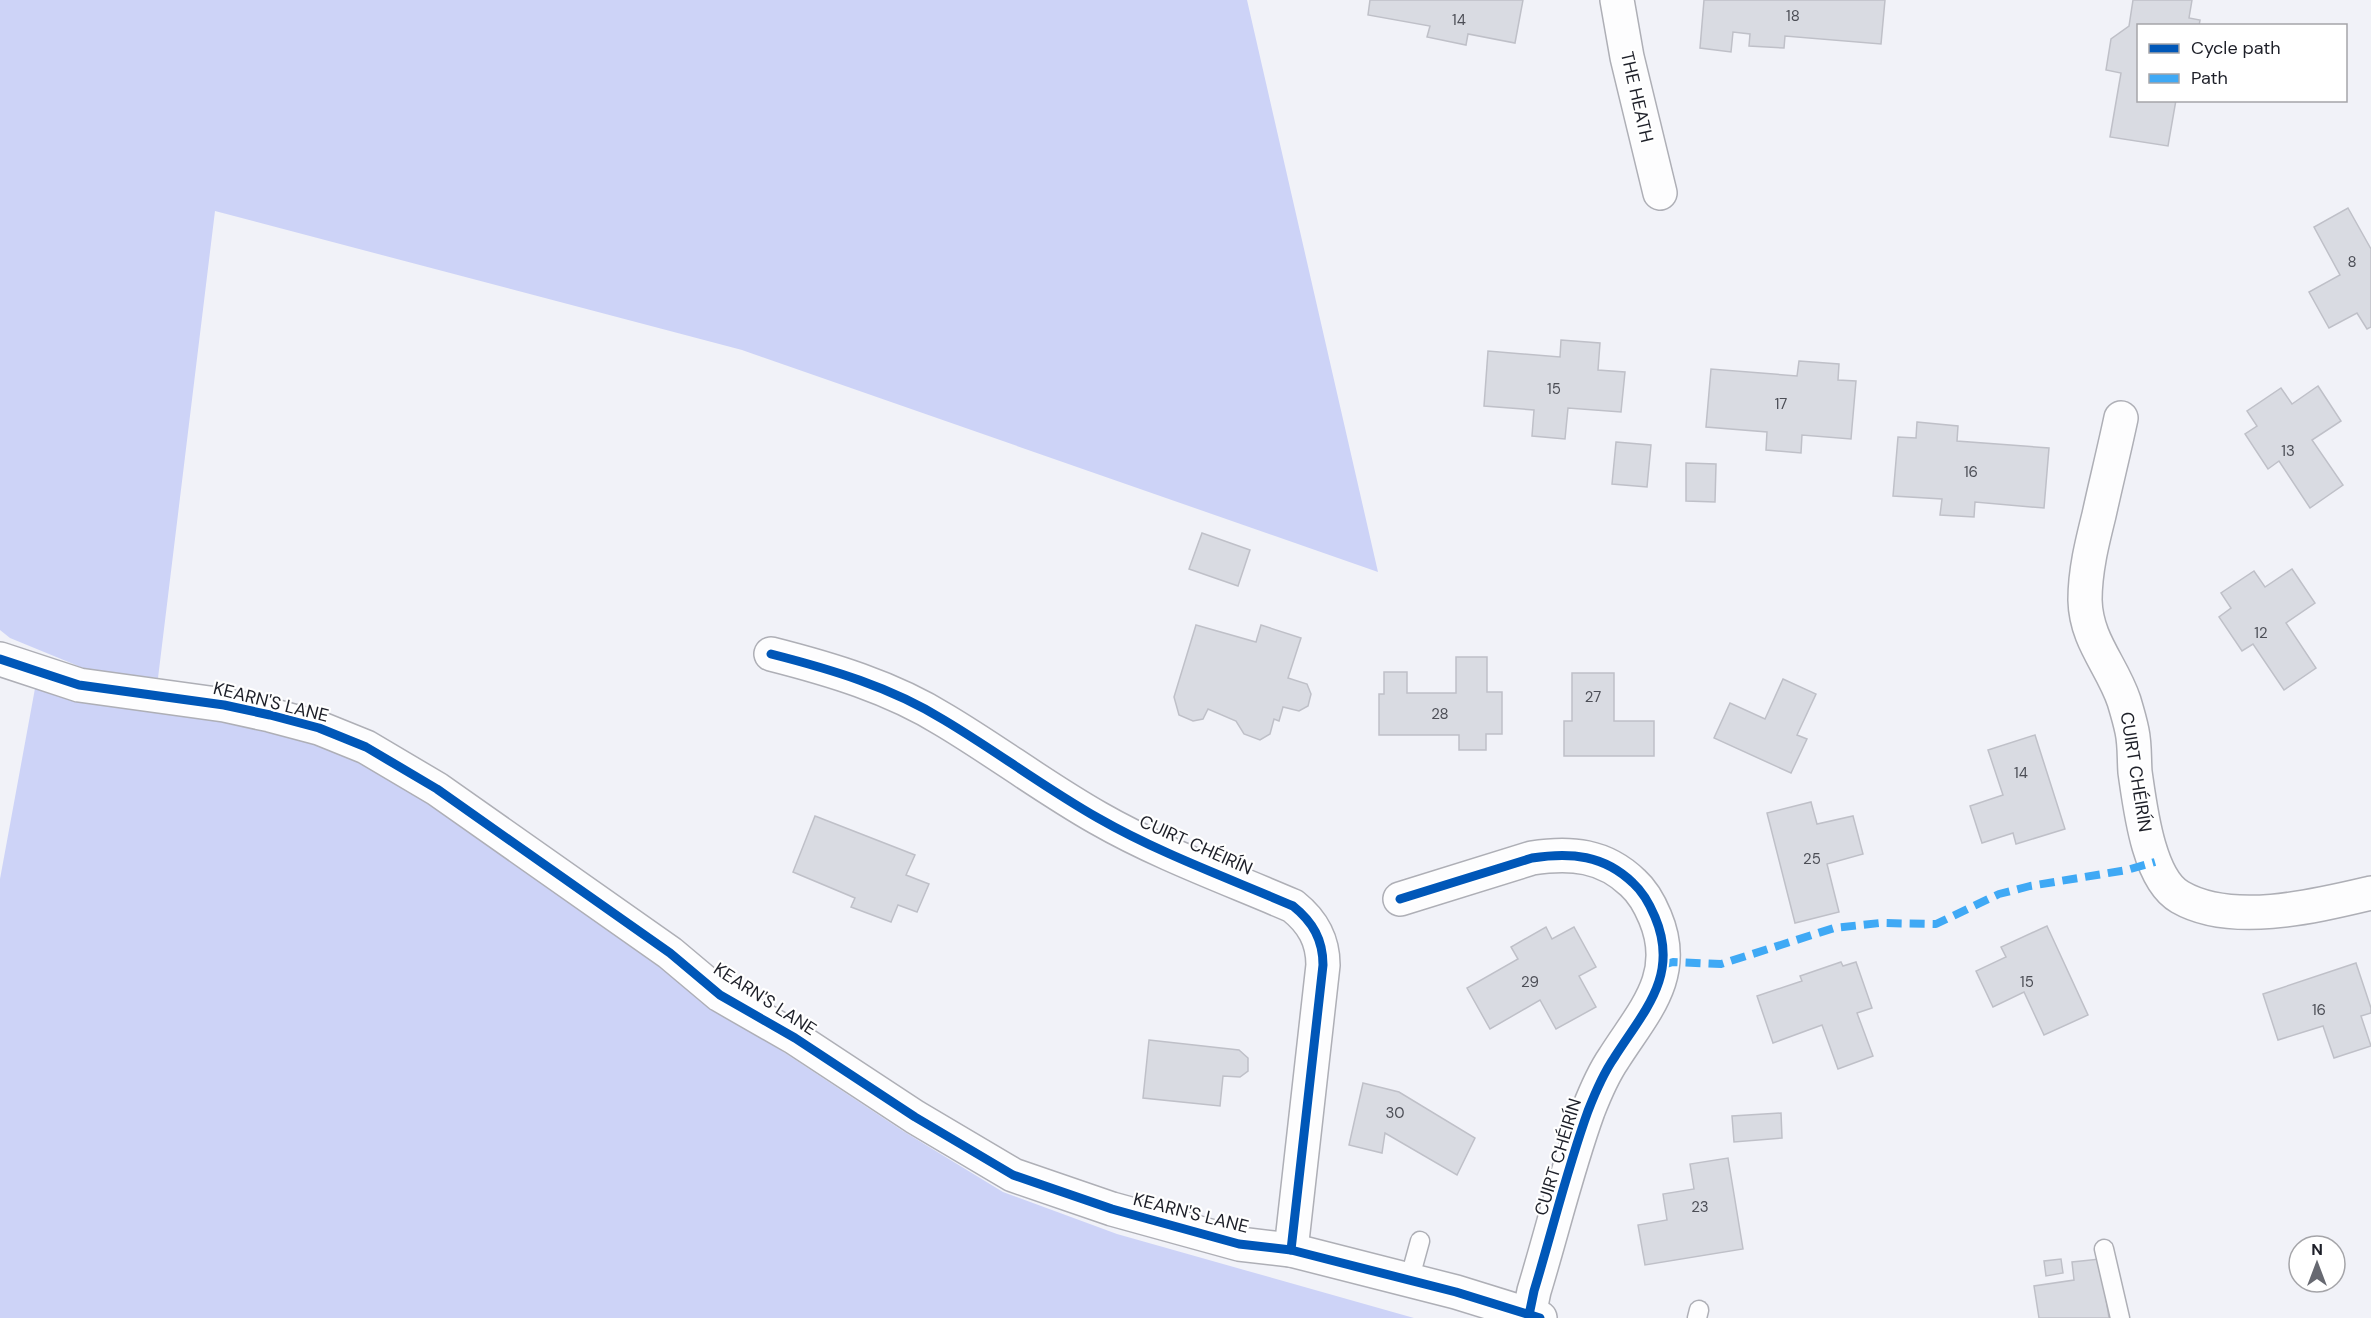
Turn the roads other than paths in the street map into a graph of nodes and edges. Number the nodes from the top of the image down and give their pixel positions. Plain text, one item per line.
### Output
1 (1617, 0) edge
2 (1660, 193) dead end
3 (2121, 418) dead end
4 (771, 654) dead end
5 (0, 658) edge
6 (2371, 894) edge
7 (1400, 899) dead end
8 (1420, 1241) dead end
9 (2104, 1249) dead end
10 (1291, 1250) junction
11 (1409, 1281) junction
12 (1535, 1316) edge
13 (2120, 1318) edge

1 - 2 street, THE HEATH
3 - 6 street, CUIRT CHÉIRÍN
4 - 10 street, CUIRT CHÉIRÍN
5 - 10 street, KEARN'S LANE
7 - 12 street, CUIRT CHÉIRÍN
8 - 11 lane
9 - 13 lane
10 - 11 street, KEARN'S LANE
11 - 12 street, KEARN'S LANE

